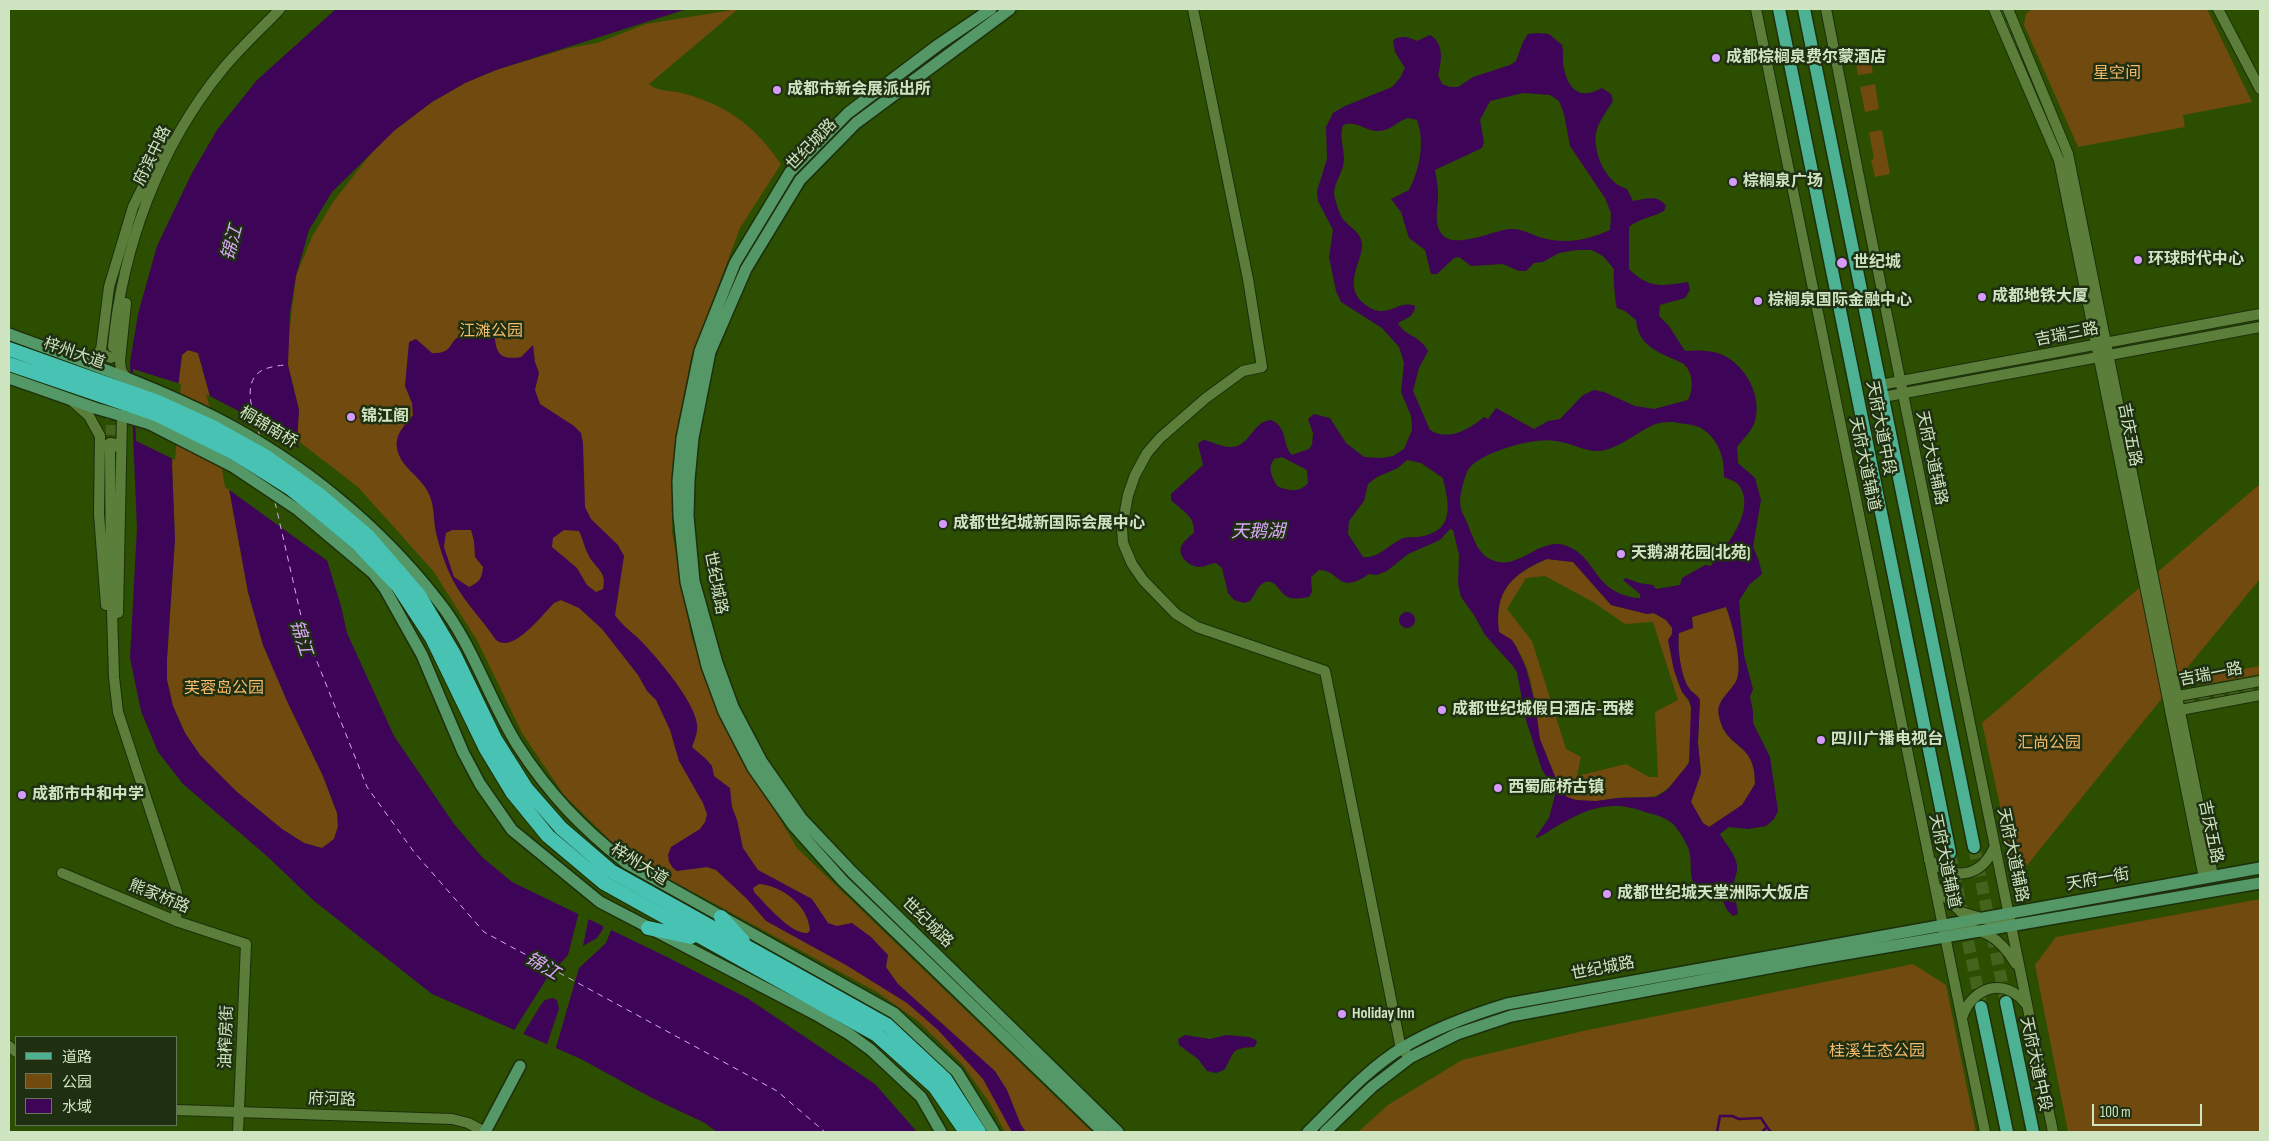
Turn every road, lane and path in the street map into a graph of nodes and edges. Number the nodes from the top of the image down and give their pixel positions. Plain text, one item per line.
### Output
1 (280, 9) edge
2 (991, 9) edge
3 (1010, 9) edge
4 (1193, 9) edge
5 (1756, 9) edge
6 (1779, 9) edge
7 (1804, 9) edge
8 (1826, 9) edge
9 (1994, 9) edge
10 (2008, 9) edge
11 (2218, 9) edge
12 (2260, 89) edge
13 (182, 129) junction
14 (2260, 314) edge
15 (2260, 326) edge
16 (9, 334) edge
17 (2101, 344) junction
18 (9, 349) edge
19 (117, 349) junction
20 (100, 350) junction
21 (2103, 357) junction
22 (75, 359) junction
23 (9, 364) edge
24 (9, 378) edge
25 (1900, 381) junction
26 (1881, 391) junction
27 (1903, 393) junction
28 (127, 397) junction
29 (71, 399) junction
30 (110, 449) junction
31 (363, 541) junction
32 (398, 586) junction
33 (422, 655) junction
34 (2260, 681) edge
35 (2260, 695) edge
36 (2172, 698) junction
37 (2175, 711) junction
38 (1995, 846) junction
39 (1974, 847) tunnel mouth
40 (1950, 853) tunnel mouth
41 (1929, 860) junction
42 (2260, 868) edge
43 (62, 873) dead end
44 (2208, 877) junction
45 (2260, 882) edge
46 (1934, 886) junction
47 (2009, 913) junction
48 (720, 917) junction
49 (1978, 918) junction
50 (176, 921) junction
51 (1942, 925) junction
52 (2011, 926) junction
53 (648, 928) junction
54 (1981, 931) junction
55 (1945, 937) junction
56 (706, 940) junction
57 (246, 944) joint
58 (751, 951) junction
59 (2019, 970) junction
60 (2006, 1002) tunnel mouth
61 (1981, 1007) tunnel mouth
62 (2028, 1007) junction
63 (1961, 1019) junction
64 (1401, 1049) junction
65 (1411, 1057) junction
66 (520, 1066) dead end
67 (178, 1110) edge
68 (239, 1113) junction
69 (238, 1132) edge
70 (485, 1132) edge
71 (941, 1132) edge
72 (966, 1132) edge
73 (979, 1132) edge
74 (994, 1132) edge
75 (1103, 1132) edge
76 (1118, 1132) edge
77 (1308, 1132) edge
78 (1325, 1132) edge
79 (1984, 1132) edge
80 (2006, 1132) edge
81 (2032, 1132) edge
82 (2053, 1132) edge

1 - 13 street, 府滨中路
2 - 75 main road, 世纪城路
3 - 76 main road, 世纪城路
4 - 64 street
5 - 41 street, 天府大道辅道
6 - 40 main road, 天府大道中段
7 - 26 main road, 天府大道中段
8 - 25 street, 天府大道辅路
9 - 17 street, 吉庆五路
10 - 17 street, 吉庆五路
11 - 12 street
13 - 19 street, 府滨中路
13 - 20 street
14 - 17 street, 吉瑞三路
15 - 21 street, 吉瑞三路
16 - 22 main road
17 - 21 street, 吉庆五路
17 - 25 street, 吉瑞三路
18 - 28 highway, 梓州大道
19 - 20 street
19 - 28 street, 府滨中路
20 - 22 street
21 - 27 street, 吉瑞三路
21 - 36 street, 吉庆五路
22 - 28 main road
23 - 28 highway, 梓州大道
24 - 29 main road
25 - 26 street, 吉瑞三路
25 - 27 street, 天府大道辅路
26 - 27 street, 吉瑞三路
26 - 39 main road, 天府大道中段
27 - 38 street, 天府大道辅路
28 - 29 main road
28 - 30 street, 府滨中路
28 - 31 highway
28 - 31 main road, 桐锦南桥
29 - 30 street
30 - 50 street
31 - 32 highway, 梓州大道
31 - 33 main road
31 - 48 main road
31 - 58 highway, 梓州大道
32 - 33 main road
32 - 56 highway, 梓州大道
33 - 53 main road
34 - 36 street, 吉瑞一路
35 - 37 street, 吉瑞一路
36 - 37 street, 吉庆五路
37 - 44 street, 吉庆五路
38 - 41 street
38 - 47 street, 天府大道辅路
41 - 46 street, 天府大道辅道
42 - 44 main road, 天府一街
43 - 50 street, 熊家桥路
44 - 47 main road, 天府一街
45 - 52 main road, 天府一街
46 - 49 street
46 - 51 street, 天府大道辅道
47 - 49 main road, 天府一街
47 - 52 street, 天府大道辅路
48 - 58 highway
48 - 74 main road
49 - 51 main road, 天府一街
49 - 52 street
50 - 57 street, 熊家桥路
51 - 54 street
51 - 55 street, 天府大道辅道
51 - 64 main road, 世纪城路
52 - 54 main road, 天府一街
52 - 59 street
53 - 56 highway
53 - 71 main road
54 - 55 main road, 天府一街
54 - 59 street
55 - 63 street
55 - 65 main road, 世纪城路
56 - 72 highway, 梓州大道
57 - 68 street, 油榨房街
58 - 73 highway, 梓州大道
59 - 62 street
60 - 81 main road, 天府大道中段
61 - 80 main road
62 - 63 street
62 - 82 street
63 - 79 street
64 - 65 street
64 - 77 main road, 世纪城路
65 - 78 main road, 世纪城路
66 - 70 main road
67 - 68 street, 府河路
68 - 69 street, 油榨房街
68 - 70 street, 府河路

